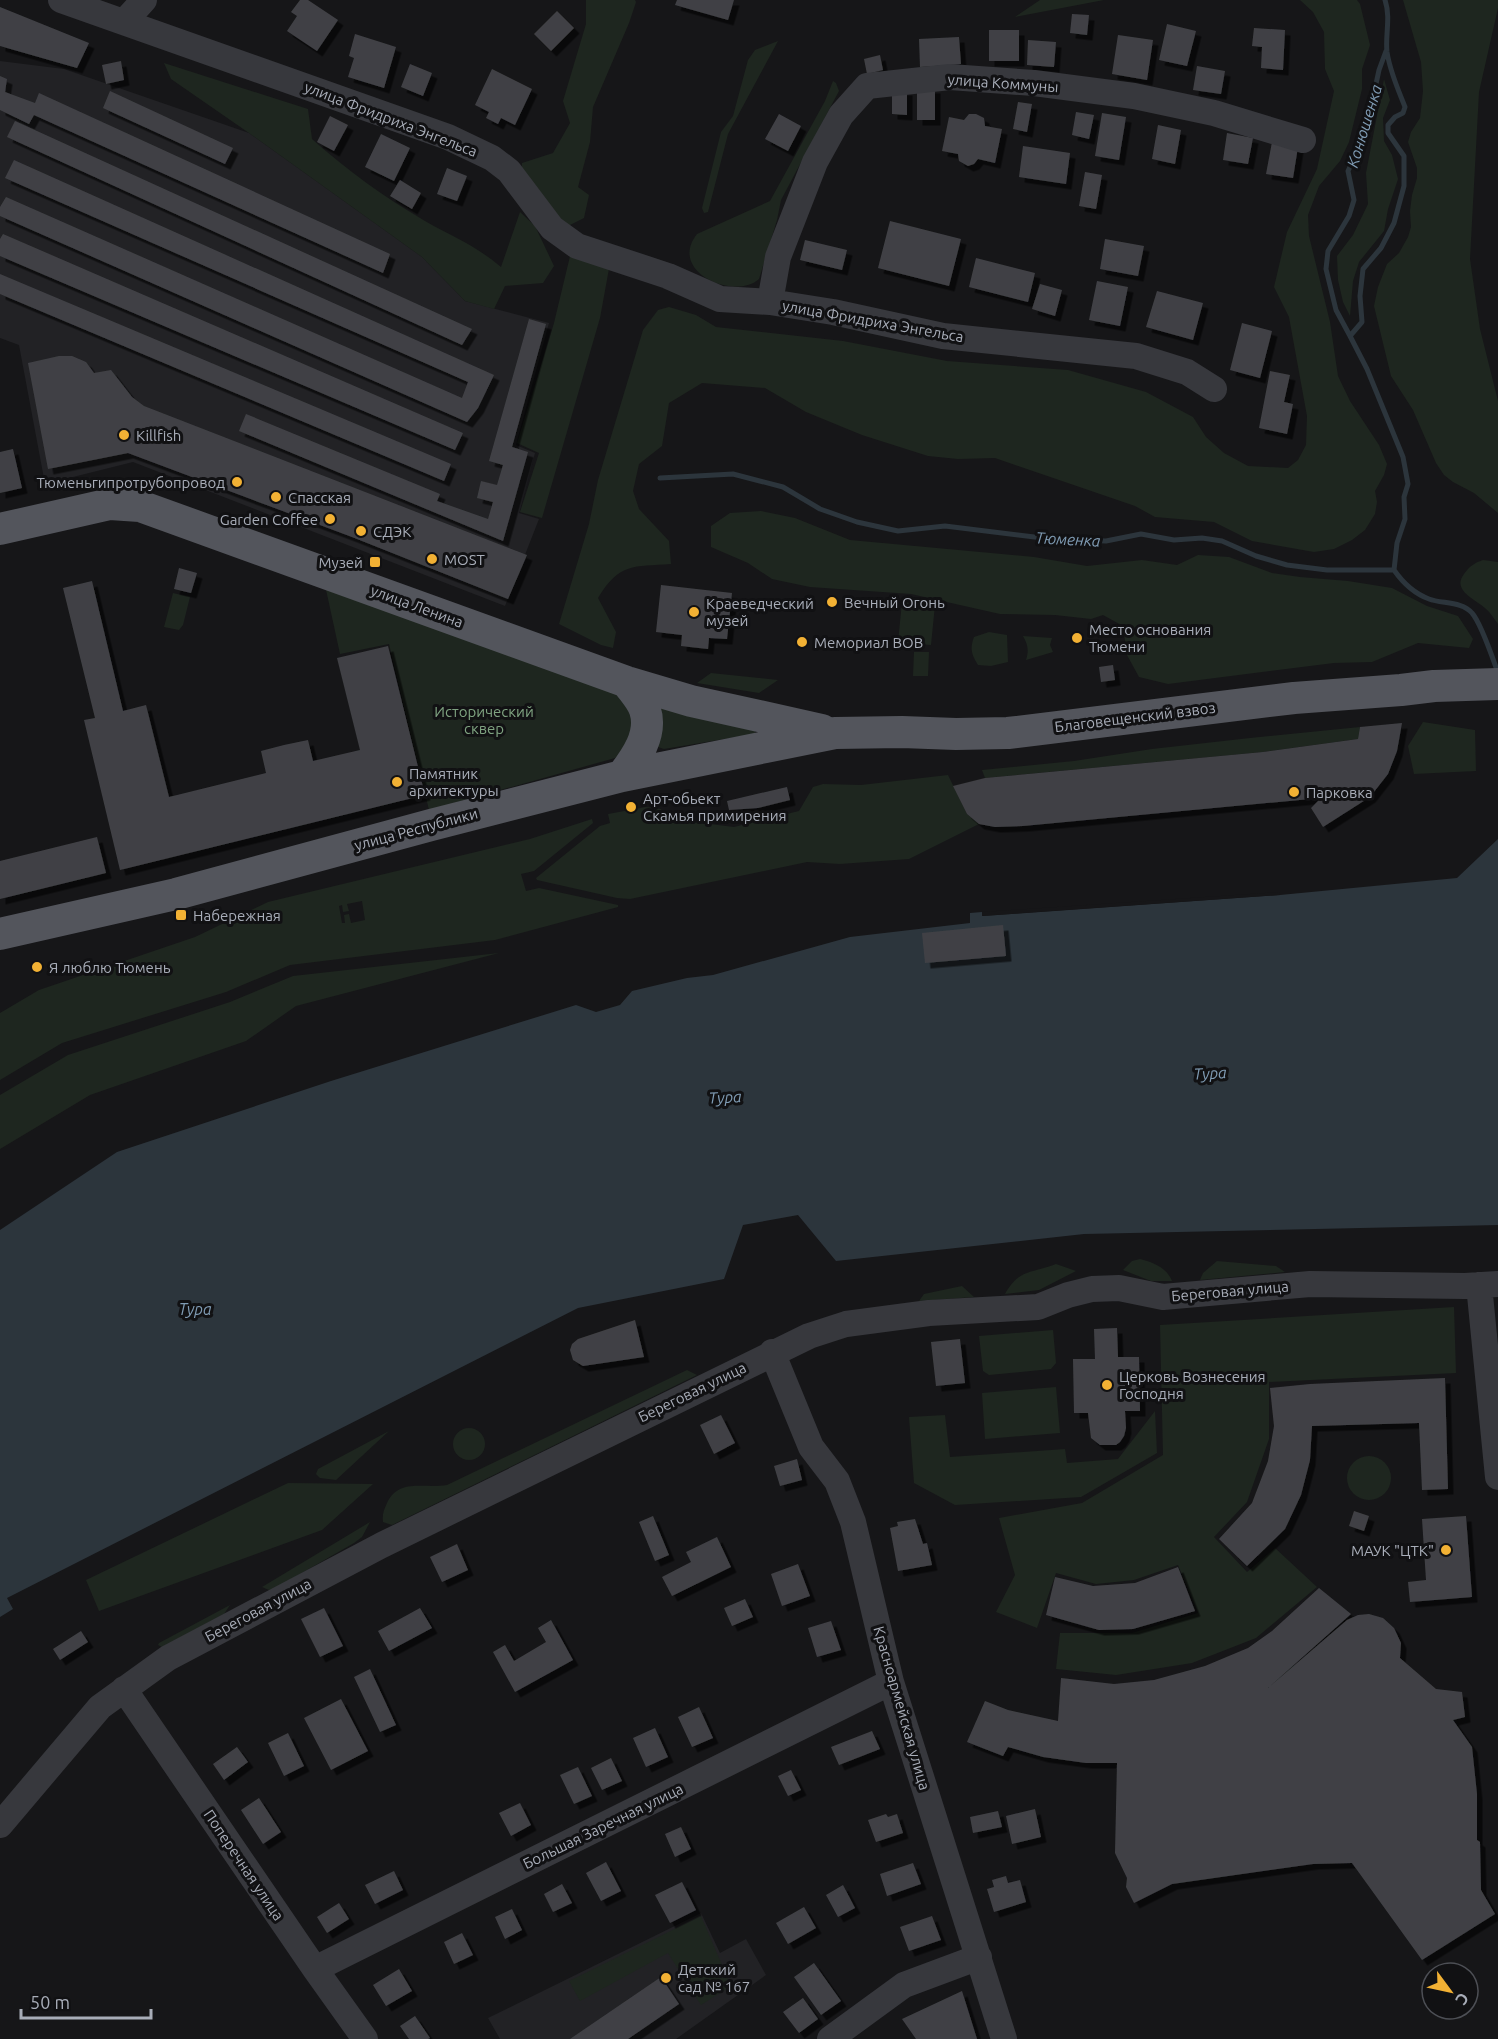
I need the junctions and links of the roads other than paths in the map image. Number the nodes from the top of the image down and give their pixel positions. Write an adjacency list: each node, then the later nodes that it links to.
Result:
1 (61, 0): 3 (street, улица Фридриха Энгельса)
2 (144, 0): 3 (street)
3 (124, 22): 5 (street, улица Фридриха Энгельса)
4 (1303, 140): 5 (street, улица Коммуны)
5 (770, 302): 6 (street, улица Фридриха Энгельса)
6 (1214, 388)
7 (0, 529): 8 (main road, улица Ленина)
8 (627, 682): 10 (main road, улица Ленина); 11 (main road)
9 (1498, 684): 10 (main road, Благовещенский взвоз)
10 (835, 732): 11 (main road, улица Республики)
11 (622, 776): 12 (main road, улица Республики)
12 (0, 934)
13 (1488, 1285): 14 (street, Береговая улица); 15 (street)
14 (772, 1352): 16 (street, Красноармейская улица); 17 (street, Береговая улица)
15 (1498, 1477)
16 (891, 1682): 19 (street, Красноармейская улица); 20 (street, Большая Заречная улица)
17 (124, 1689): 18 (street, Береговая улица); 20 (street, Поперечная улица)
18 (0, 1825)
19 (979, 1957): 22 (street); 23 (street, Красноармейская улица)
20 (315, 1969): 21 (street, Поперечная улица)
21 (365, 2039)
22 (830, 2039)
23 (1004, 2039)

